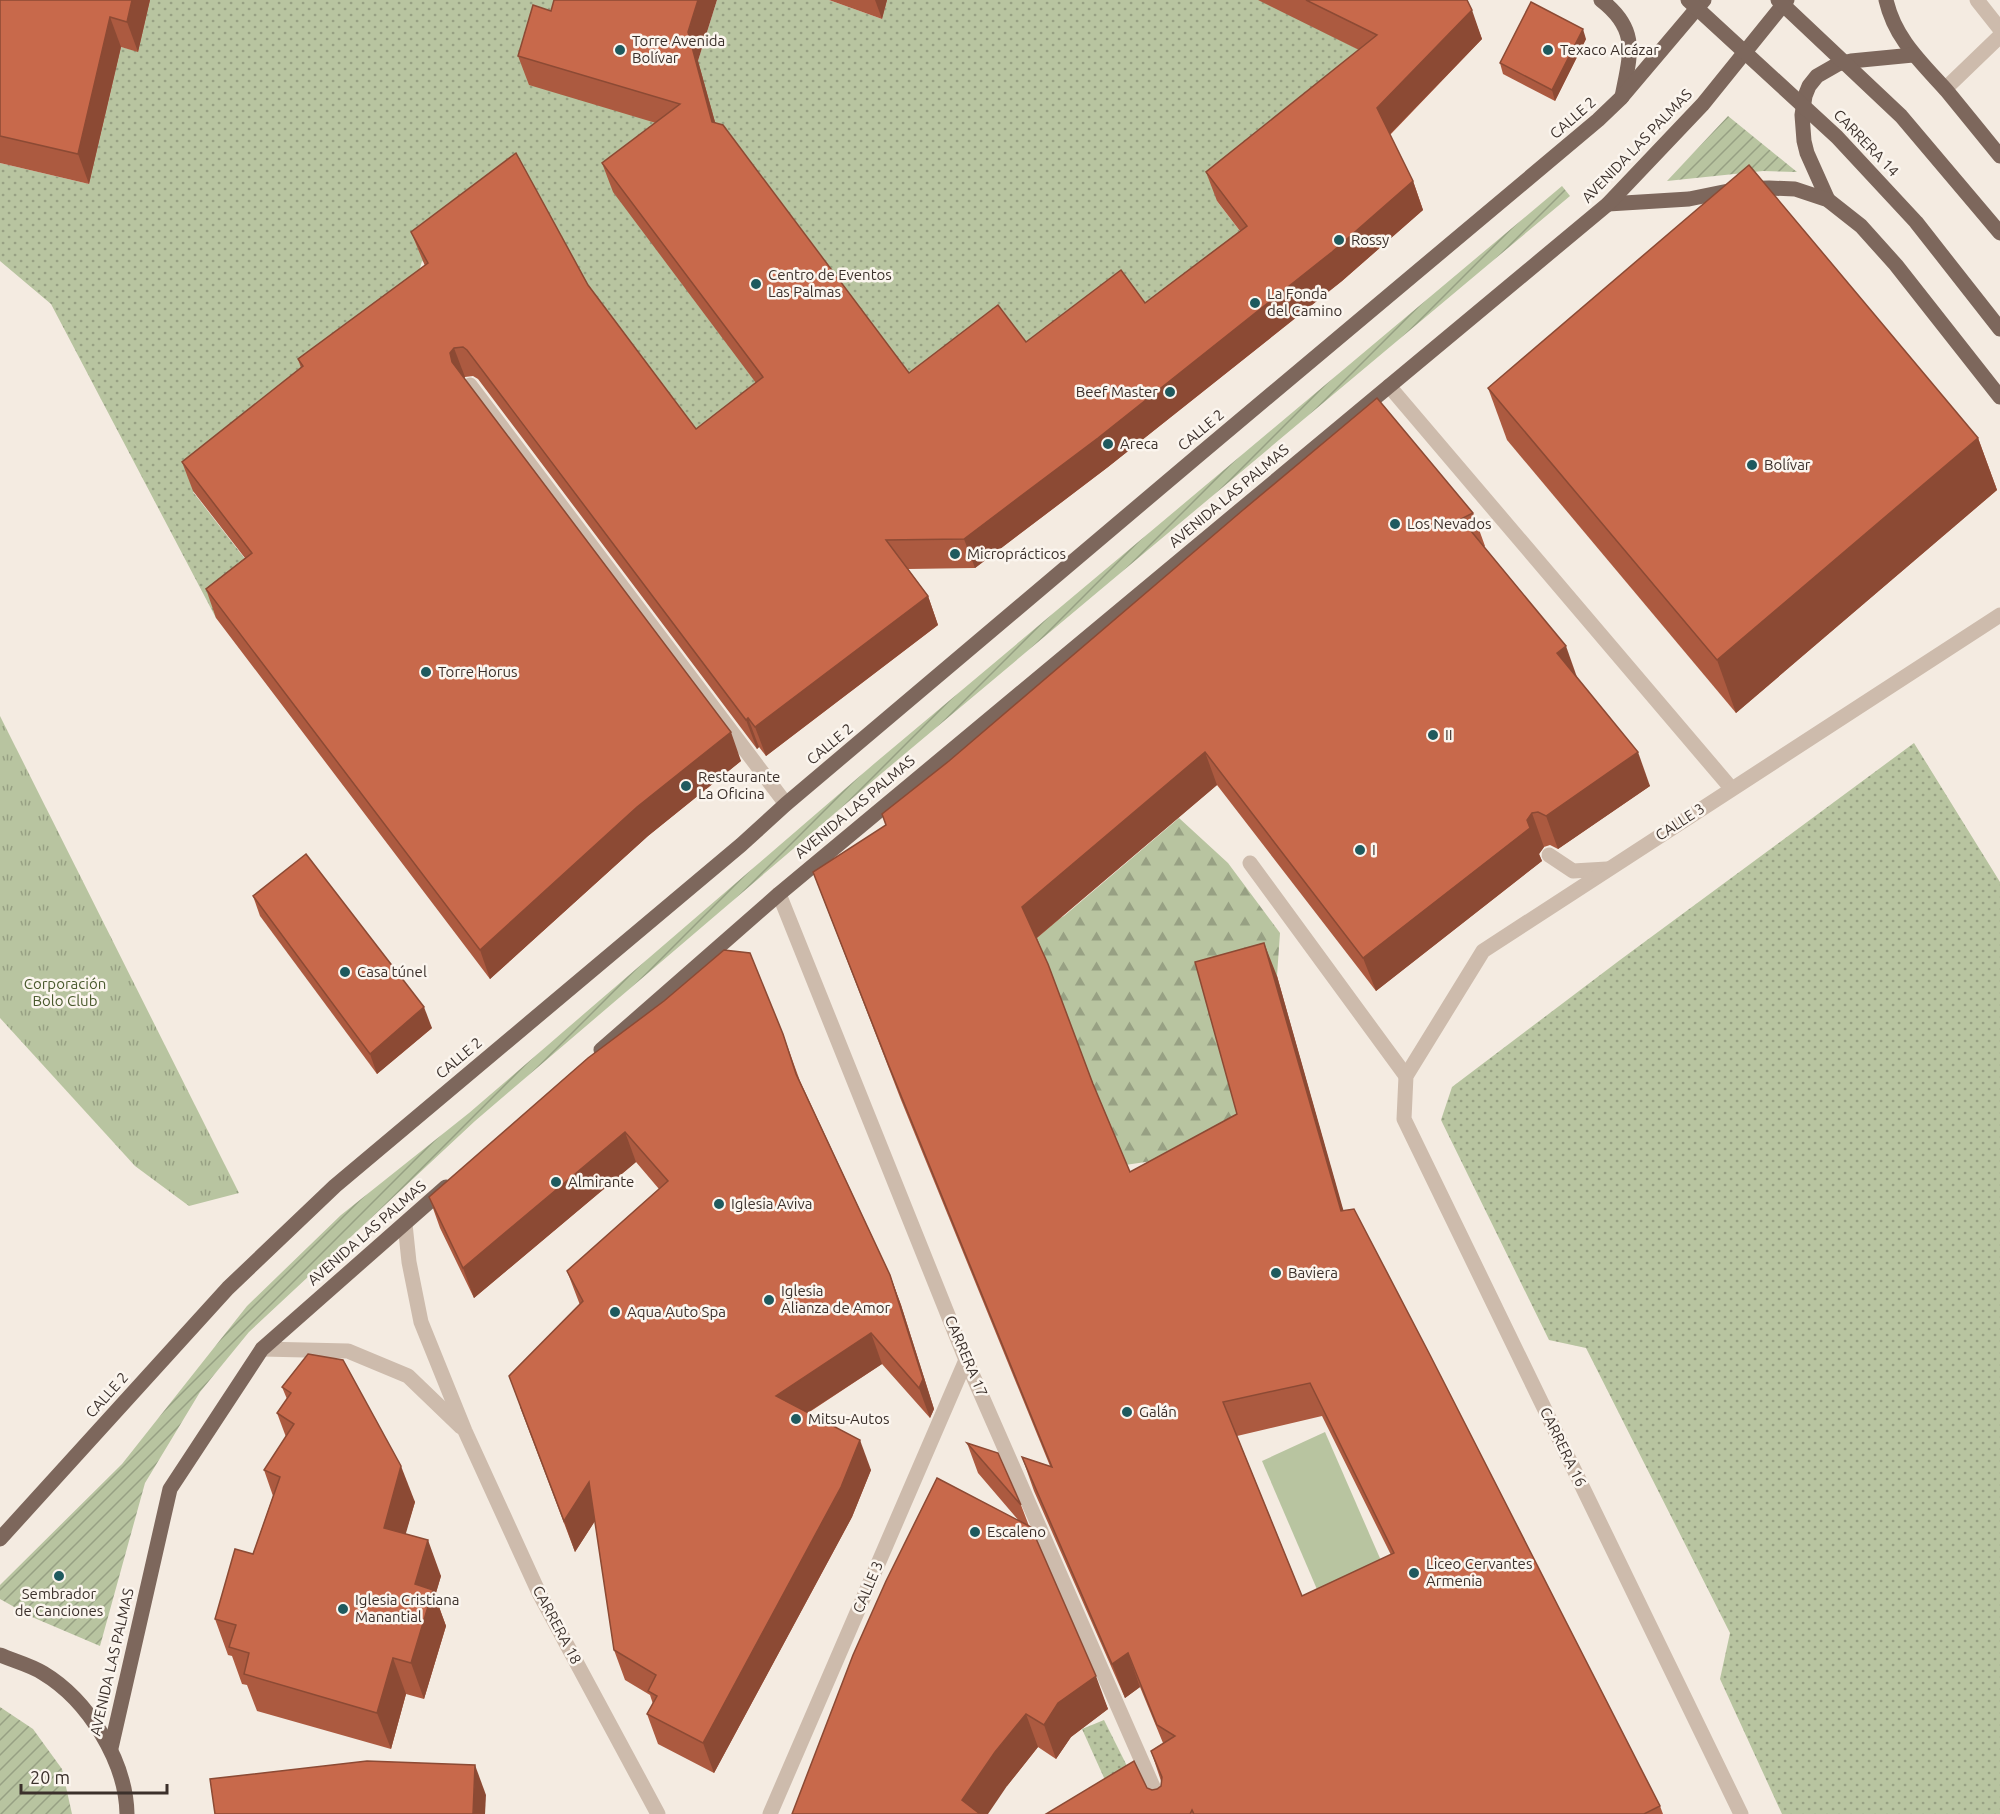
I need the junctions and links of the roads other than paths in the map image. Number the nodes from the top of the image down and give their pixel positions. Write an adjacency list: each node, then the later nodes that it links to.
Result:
1 (1601, 0): 12 (main road)
2 (1688, 0): 17 (main road, CARRERA 14, bridge)
3 (1704, 0): 12 (main road, CALLE 2)
4 (1778, 0): 16 (main road, bridge)
5 (1787, 0): 15 (main road, AVENIDA LAS PALMAS)
6 (1886, 0): 10 (main road)
7 (1977, 0): 8 (street)
8 (2000, 29)
9 (2000, 36): 11 (street)
10 (1913, 55): 11 (main road); 14 (main road)
11 (1944, 89): 13 (main road)
12 (1621, 98): 23 (main road, CALLE 2)
13 (2000, 156)
14 (1828, 200): 15 (main road); 20 (main road)
15 (1608, 204): 19 (main road, AVENIDA LAS PALMAS)
16 (2000, 233)
17 (2000, 329)
18 (470, 385): 23 (street)
19 (1389, 386): 22 (street); 27 (main road, AVENIDA LAS PALMAS)
20 (2000, 397)
21 (2000, 615): 22 (street, CALLE 3)
22 (1731, 788): 26 (street, CALLE 3)
23 (786, 804): 35 (main road, CALLE 2)
24 (1549, 855): 26 (street)
25 (1250, 863): 29 (street)
26 (1610, 868): 29 (street, CALLE 3)
27 (779, 894): 28 (main road, AVENIDA LAS PALMAS); 33 (street, CARRERA 17)
28 (592, 1059)
29 (1406, 1076): 42 (street, CARRERA 16)
30 (458, 1177): 31 (main road, AVENIDA LAS PALMAS)
31 (405, 1224): 32 (main road, AVENIDA LAS PALMAS); 34 (street, CARRERA 18)
32 (262, 1349): 34 (street, CARRERA 18); 37 (main road, AVENIDA LAS PALMAS)
33 (966, 1360): 40 (street, CALLE 3); 41 (street, CARRERA 17)
34 (465, 1431): 39 (street, CARRERA 18)
35 (0, 1539)
36 (0, 1655): 37 (main road)
37 (111, 1748): 38 (main road)
38 (127, 1814)
39 (658, 1814)
40 (770, 1814)
41 (1165, 1814)
42 (1741, 1814)

